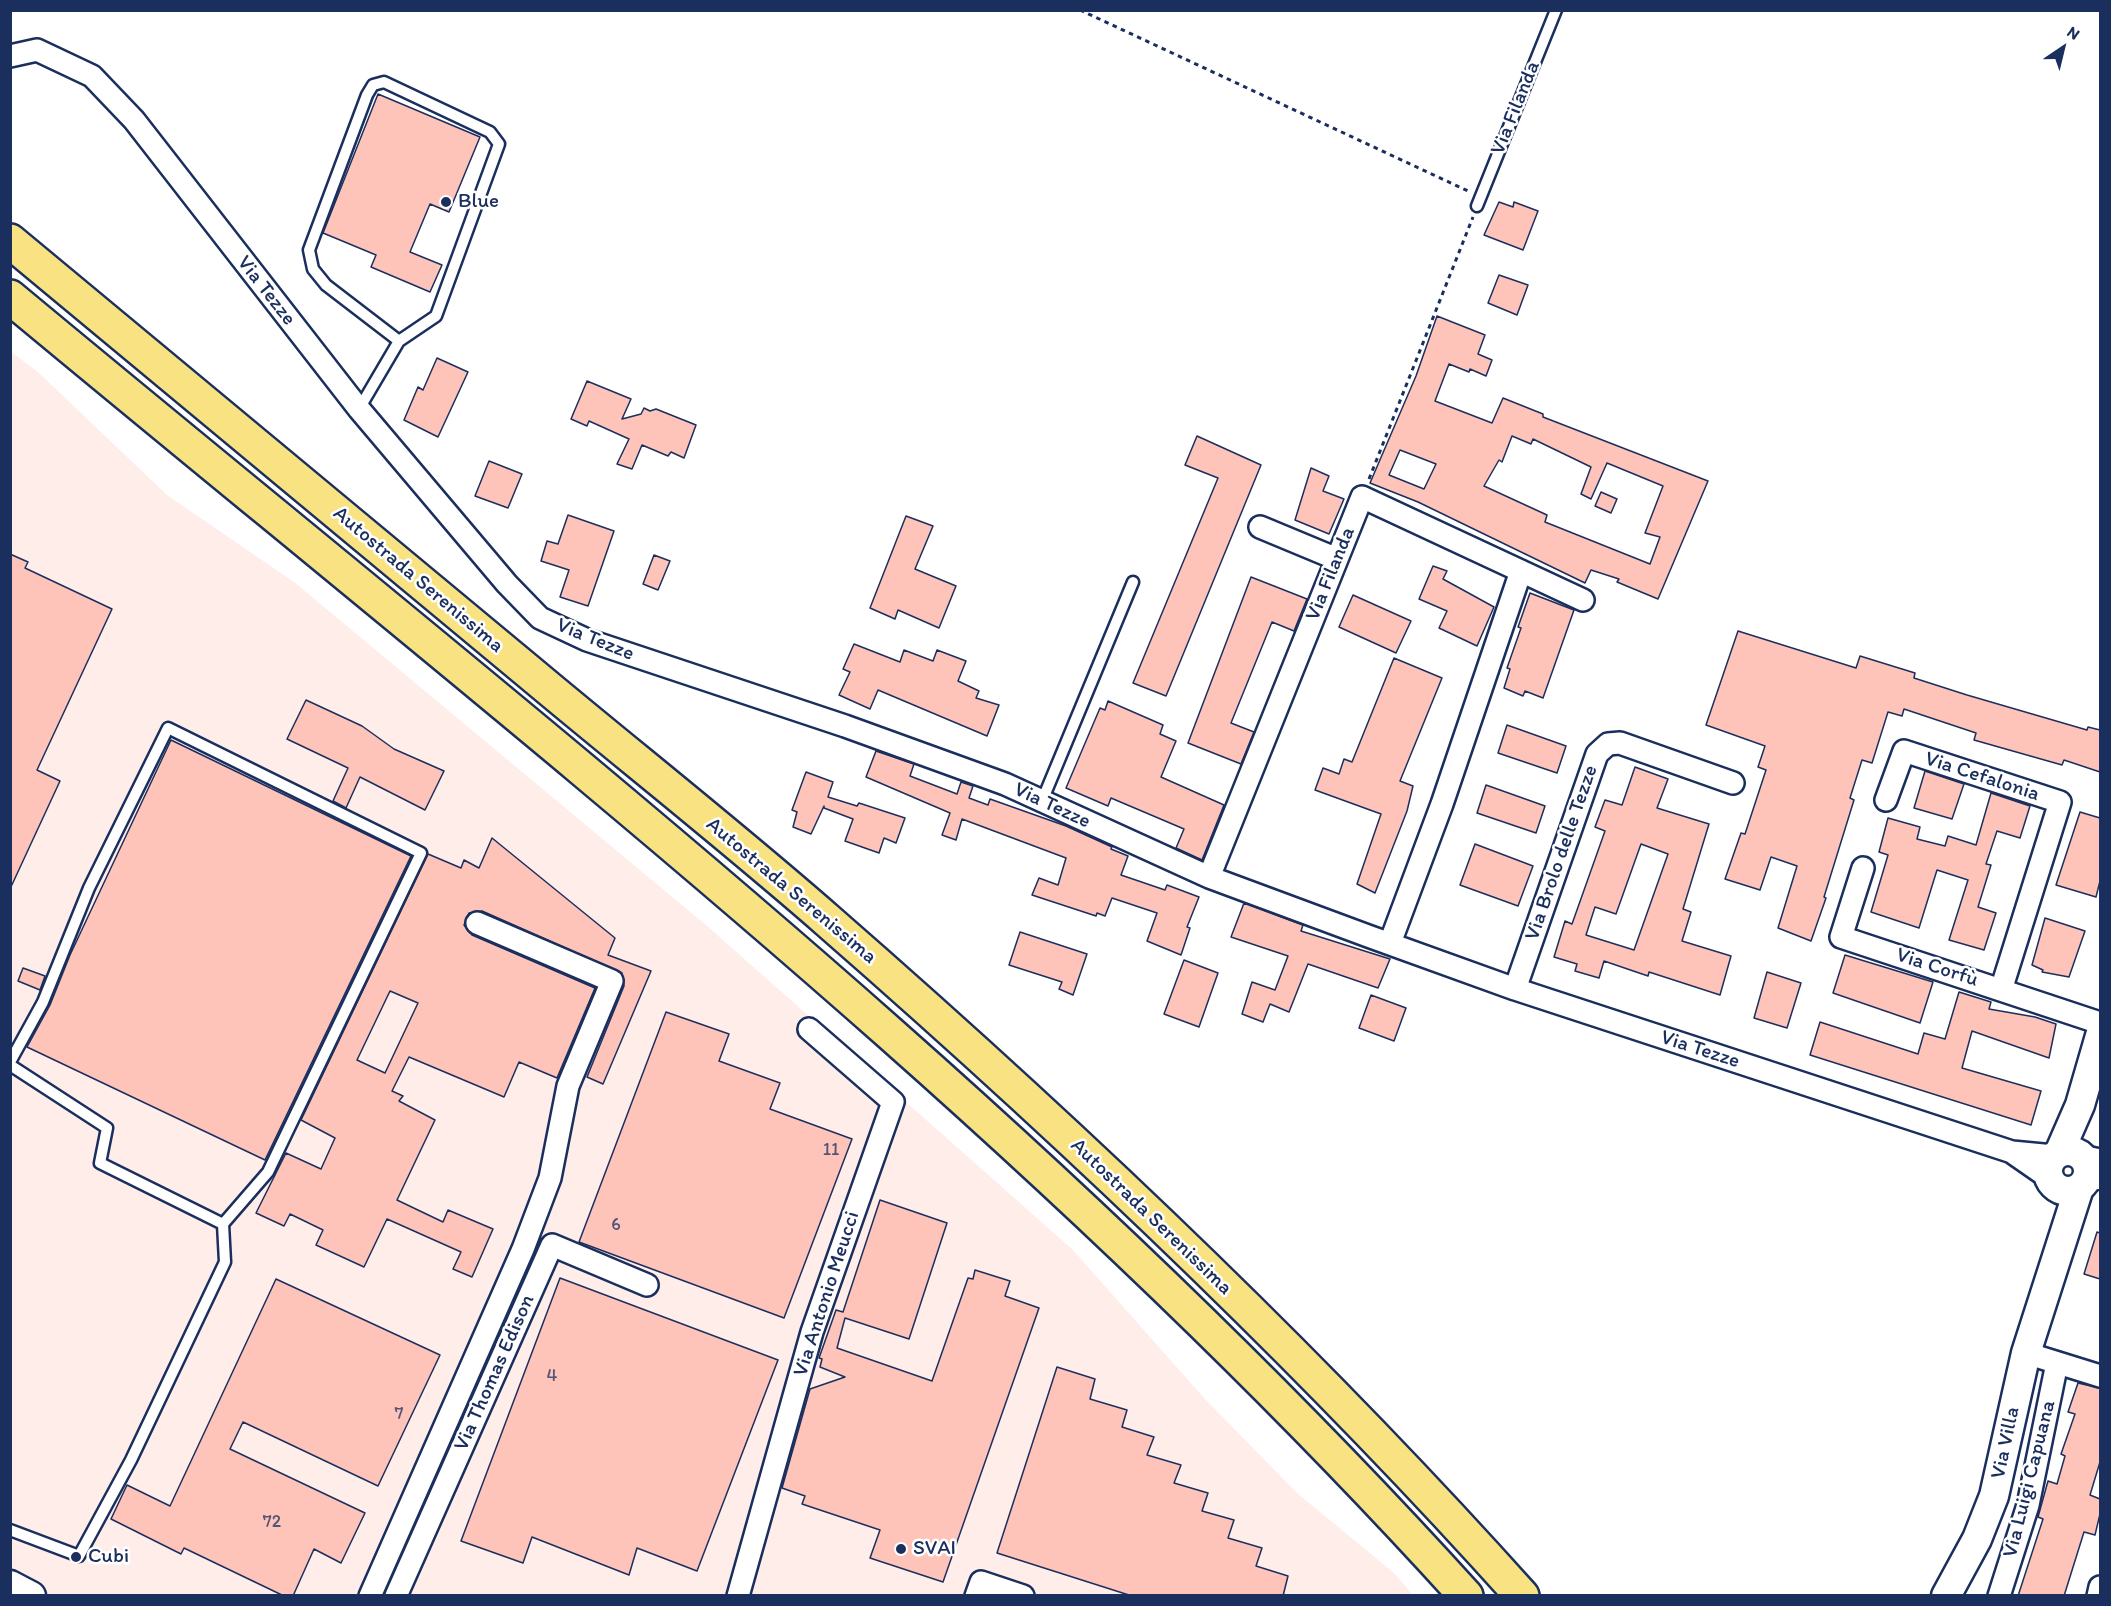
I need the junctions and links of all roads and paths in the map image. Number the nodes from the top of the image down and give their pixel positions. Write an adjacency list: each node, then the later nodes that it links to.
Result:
1 (1080, 10): 4 (path)
2 (1556, 10): 4 (lane, Via Filanda)
3 (10, 56): 8 (street, Via Tezze)
4 (1477, 206): 9 (path)
5 (10, 241): 44 (highway, Autostrada Serenissima)
6 (10, 297): 43 (highway, Autostrada Serenissima)
7 (399, 341): 7 (lane); 8 (lane)
8 (358, 409): 17 (street, Via Tezze)
9 (1362, 497): 11 (street, Via Filanda); 12 (street)
10 (1260, 527): 11 (street)
11 (1337, 559): 19 (street, Via Filanda)
12 (1521, 571): 14 (street); 21 (street)
13 (1133, 582): 17 (lane)
14 (1583, 600)
15 (1733, 783): 22 (street, Via Brolo delle Tezze)
16 (1886, 800): 23 (street, Via Cefalonia)
17 (1042, 801): 19 (street, Via Tezze)
18 (1863, 868): 23 (street, Via Corfù)
19 (1209, 877): 21 (street, Via Tezze)
20 (477, 923): 38 (street)
21 (1390, 943): 22 (street, Via Tezze)
22 (1515, 989): 28 (street, Via Tezze)
23 (2001, 990): 24 (street, Via Corfù)
24 (2100, 1023)
25 (809, 1029): 40 (street, Via Antonio Meucci)
26 (2100, 1036): 28 (street)
27 (10, 1063): 29 (lane); 29 (lane)
28 (2074, 1169): 31 (street, Via Villa)
29 (223, 1224): 34 (lane)
30 (647, 1285): 39 (street, Via Thomas Edison)
31 (2026, 1353): 32 (street); 45 (street, Via Villa)
32 (2057, 1362): 33 (street); 46 (street, Via Luigi Capuana)
33 (2100, 1376)
34 (10, 1530)
35 (10, 1585): 37 (street)
36 (2100, 1587): 47 (street)
37 (31, 1596)
38 (370, 1596)
39 (396, 1596)
40 (738, 1596)
41 (976, 1596): 42 (street)
42 (1023, 1596)
43 (1466, 1596)
44 (1522, 1596)
45 (1946, 1596)
46 (2000, 1596)
47 (2098, 1596)

